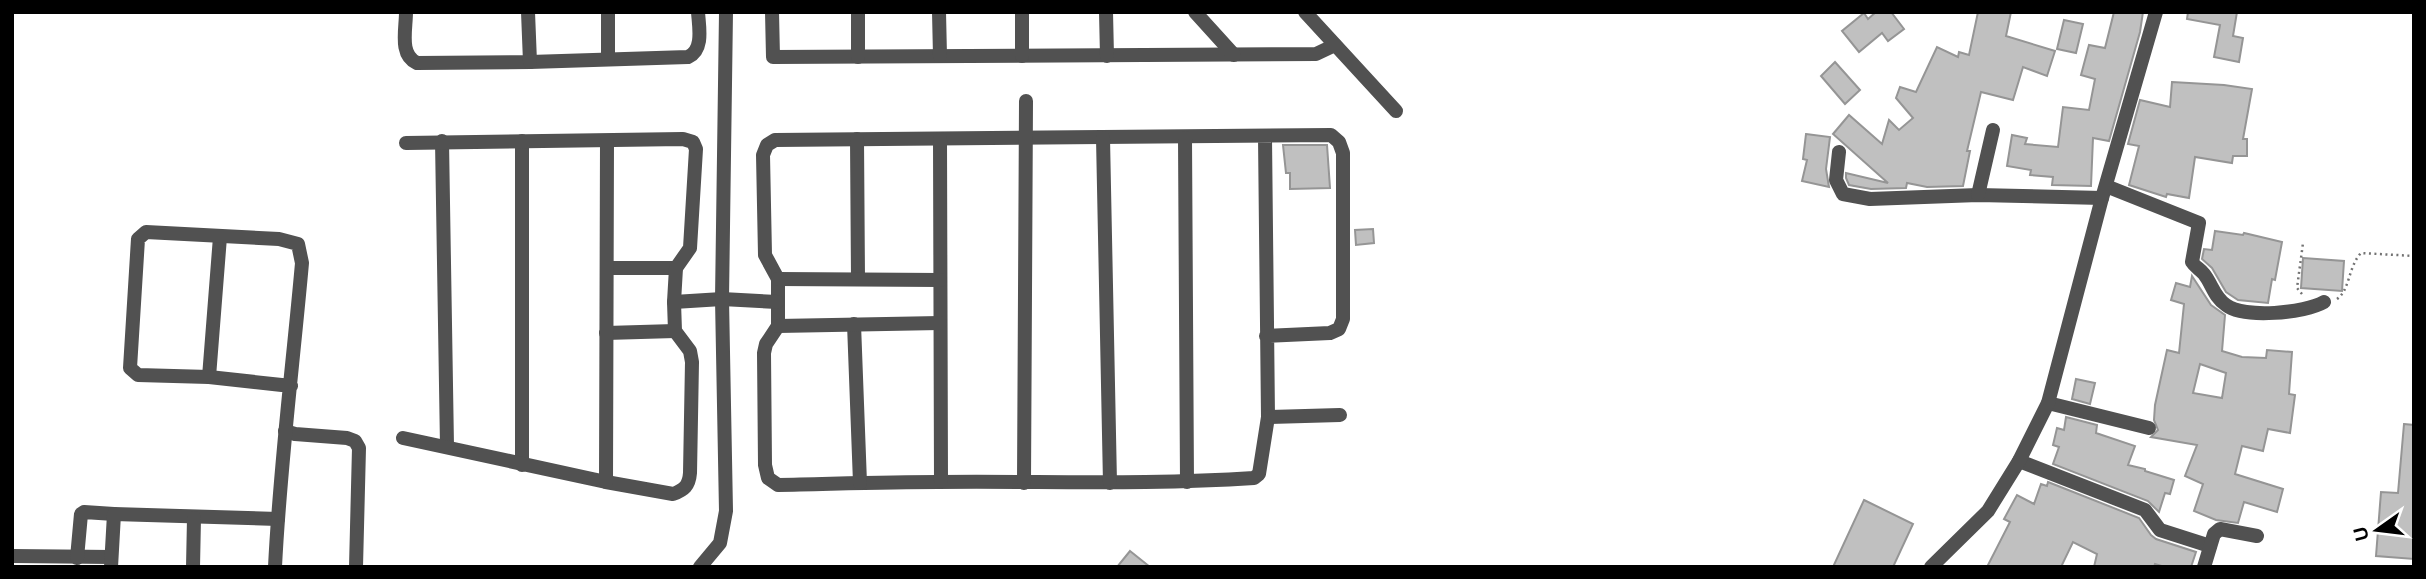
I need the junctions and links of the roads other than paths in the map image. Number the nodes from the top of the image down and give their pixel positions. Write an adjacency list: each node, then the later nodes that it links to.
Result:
1 (406, 12): 21 (street)
2 (528, 12): 21 (street)
3 (608, 12): 20 (street)
4 (698, 12): 20 (street)
5 (726, 12): 44 (street)
6 (772, 12): 18 (street)
7 (858, 12): 18 (street)
8 (939, 12): 19 (street)
9 (1022, 12): 17 (street)
10 (1106, 12): 15 (street)
11 (1195, 12): 16 (street)
12 (1305, 12): 14 (street)
13 (2156, 12): 36 (street)
14 (1335, 45): 16 (street); 23 (street)
15 (1107, 55): 16 (street); 17 (street)
16 (1234, 55)
17 (1022, 56): 19 (street)
18 (858, 57): 19 (street)
19 (940, 57)
20 (608, 59): 21 (street)
21 (530, 62)
22 (1026, 101): 30 (street)
23 (1396, 111)
24 (1993, 130): 37 (street)
25 (1265, 137): 27 (street); 53 (street); 53 (street)
26 (1103, 138): 27 (street); 30 (street); 70 (street)
27 (1185, 138): 67 (street)
28 (857, 139): 29 (street); 41 (street); 42 (street)
29 (940, 139): 30 (street); 43 (street)
30 (1025, 139): 69 (street)
31 (442, 141): 32 (street); 34 (street); 62 (street)
32 (522, 141): 33 (street); 64 (street)
33 (607, 141): 39 (street); 40 (street)
34 (406, 143)
35 (1839, 152): 37 (street)
36 (2104, 192): 37 (street); 47 (street); 56 (street)
37 (1978, 195)
38 (220, 237): 54 (street); 54 (street); 55 (street)
39 (607, 268): 40 (street); 52 (street)
40 (676, 268): 45 (street)
41 (778, 279): 42 (street); 46 (street)
42 (858, 279): 43 (street)
43 (940, 280): 48 (street)
44 (722, 299): 45 (street); 46 (street); 83 (street)
45 (674, 302): 51 (street)
46 (777, 302): 50 (street)
47 (2324, 302)
48 (940, 323): 49 (street); 65 (street)
49 (854, 324): 50 (street); 68 (street)
50 (778, 326): 68 (street)
51 (676, 331): 52 (street); 66 (street)
52 (606, 333): 66 (street)
53 (1266, 336): 58 (street)
54 (209, 377): 55 (street)
55 (291, 386): 60 (street)
56 (2048, 403): 59 (street); 63 (street)
57 (1340, 415): 58 (street)
58 (1268, 417): 67 (street)
59 (2149, 428)
60 (285, 430): 73 (street); 82 (street)
61 (404, 438): 62 (street)
62 (447, 446): 64 (street)
63 (2019, 461): 75 (street); 84 (street)
64 (522, 465): 66 (street)
65 (941, 481): 68 (street); 69 (street)
66 (606, 482)
67 (1187, 482): 70 (street)
68 (860, 483)
69 (1024, 483): 70 (street)
70 (1110, 483)
71 (114, 514): 72 (street); 77 (street); 79 (street)
72 (194, 517): 73 (street); 80 (street)
73 (278, 519): 81 (street)
74 (2257, 537): 75 (street)
75 (2210, 546): 85 (street)
76 (12, 556): 78 (street)
77 (77, 558): 78 (street); 79 (street)
78 (31, 562)
79 (111, 562)
80 (193, 567)
81 (275, 567)
82 (356, 567)
83 (700, 567)
84 (1931, 567)
85 (2204, 567)

